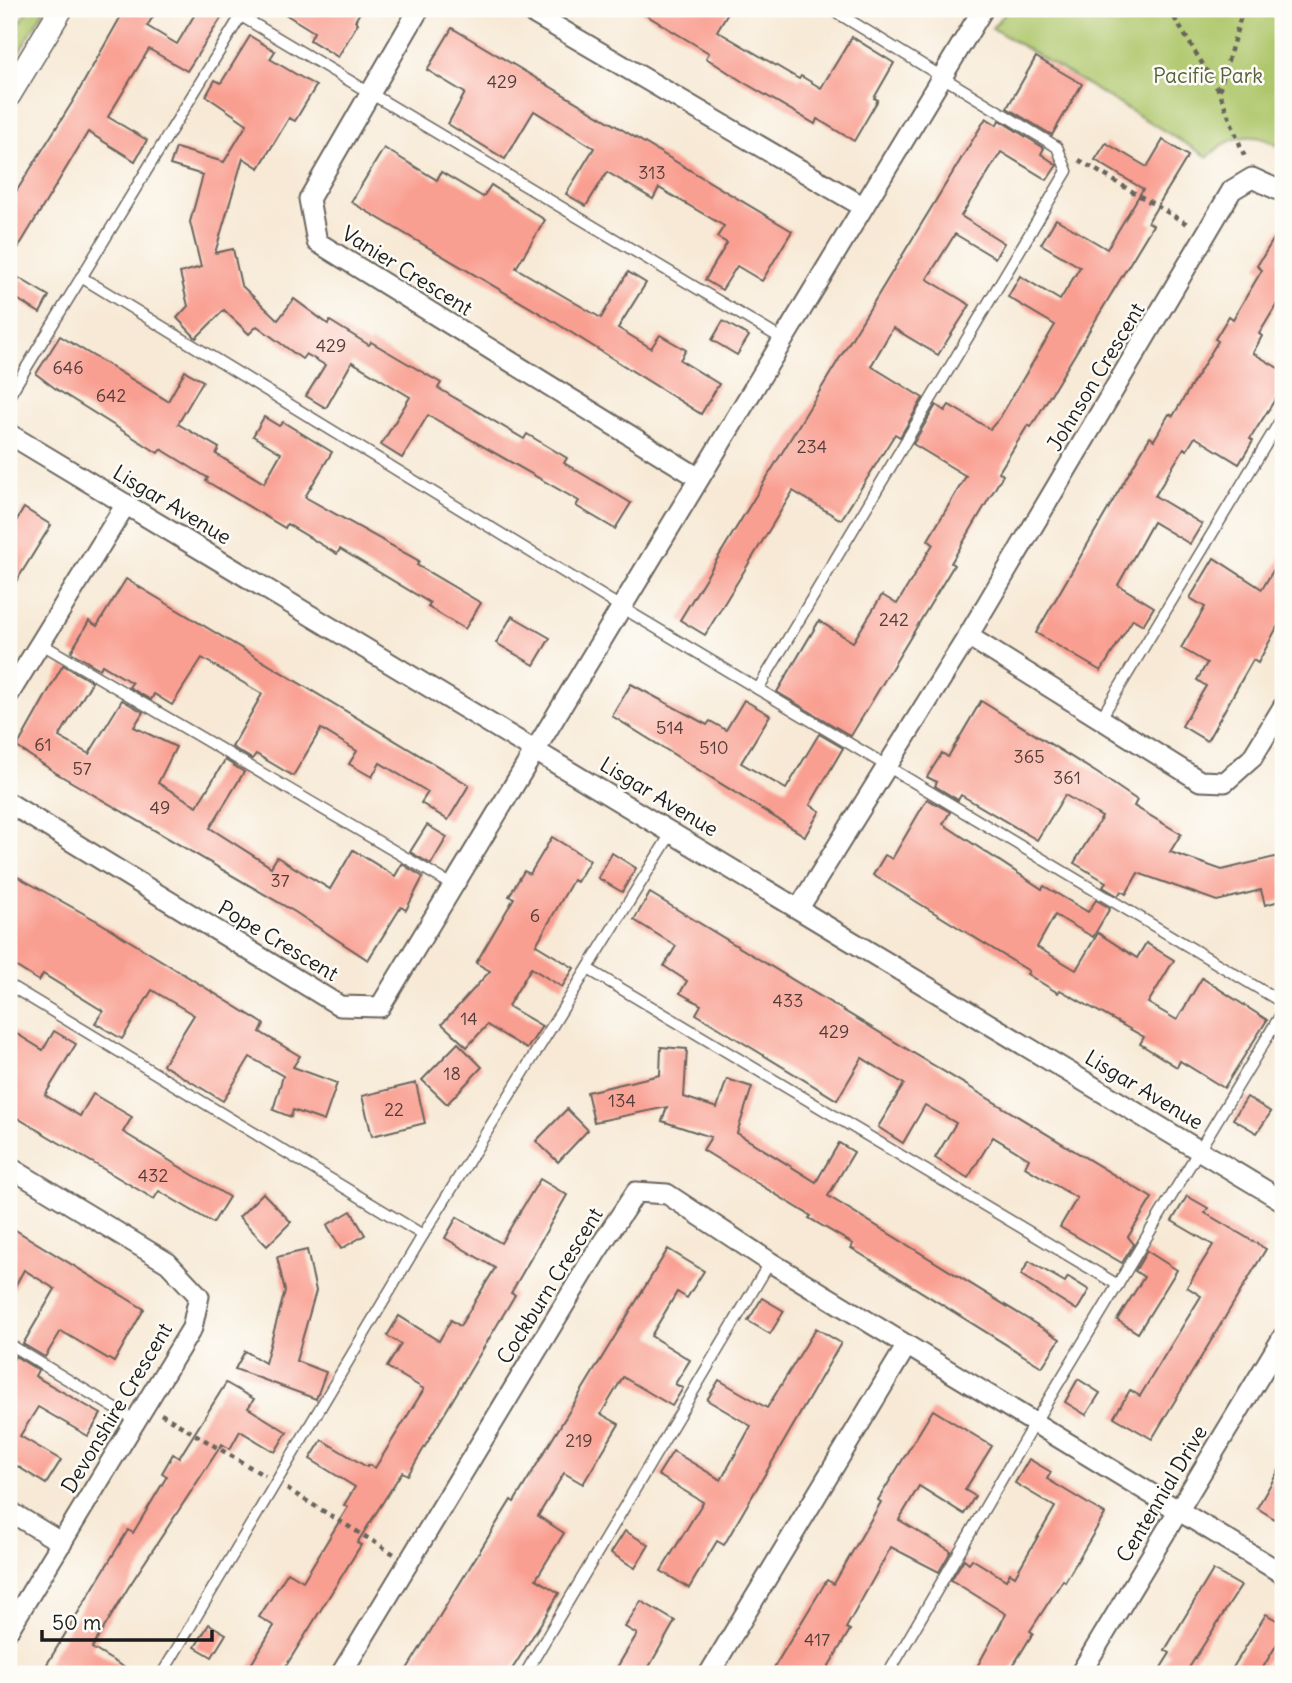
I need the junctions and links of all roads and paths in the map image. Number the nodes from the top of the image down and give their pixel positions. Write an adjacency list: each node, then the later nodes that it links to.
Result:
1 (61, 9): 12 (street)
2 (419, 9): 11 (street, Vanier Crescent)
3 (526, 9): 16 (street)
4 (831, 9): 9 (lane)
5 (983, 9): 9 (street)
6 (1169, 9): 10 (path)
7 (1243, 9): 10 (path)
8 (243, 12): 11 (lane); 18 (lane)
9 (944, 76): 14 (lane); 16 (street)
10 (1219, 91): 13 (path)
11 (369, 94): 19 (lane); 23 (street, Vanier Crescent)
12 (9, 95)
13 (1240, 140)
14 (1057, 147): 17 (path); 28 (lane)
15 (1283, 192): 26 (street, Johnson Crescent)
16 (862, 206): 19 (street)
17 (1187, 223)
18 (81, 276): 20 (lane); 25 (lane)
19 (782, 339): 23 (street)
20 (9, 396)
21 (1283, 416): 31 (lane)
22 (9, 434): 24 (street, Lisgar Avenue)
23 (699, 478): 25 (street)
24 (126, 504): 27 (street); 32 (street, Lisgar Avenue)
25 (620, 606): 28 (lane); 32 (street)
26 (968, 636): 31 (street); 33 (street, Johnson Crescent)
27 (40, 643): 29 (street); 36 (lane)
28 (758, 689): 33 (lane)
29 (9, 694)
30 (1283, 707): 31 (street)
31 (1101, 718)
32 (534, 749): 35 (street, Lisgar Avenue); 36 (street, Pope Crescent)
33 (886, 767): 37 (street, Johnson Crescent); 40 (lane)
34 (9, 803): 36 (street, Pope Crescent)
35 (672, 831): 37 (street, Lisgar Avenue); 38 (lane)
36 (454, 886)
37 (799, 908): 42 (street, Lisgar Avenue)
38 (588, 969): 45 (lane); 47 (lane)
39 (9, 985): 45 (lane)
40 (1283, 1003)
41 (1283, 1011): 42 (lane)
42 (1198, 1150): 44 (street, Lisgar Avenue); 47 (lane)
43 (9, 1167): 51 (street, Devonshire Crescent)
44 (1283, 1201)
45 (423, 1236): 59 (lane)
46 (770, 1262): 50 (street, Cockburn Crescent); 60 (street, Cockburn Crescent); 61 (lane)
47 (1118, 1285): 52 (lane)
48 (1283, 1337): 53 (street, Centennial Drive)
49 (9, 1343): 51 (lane)
50 (906, 1345): 52 (street, Cockburn Crescent); 62 (street)
51 (136, 1420): 55 (street, Devonshire Crescent)
52 (1035, 1422): 53 (street, Cockburn Crescent); 63 (lane)
53 (1178, 1510): 56 (street, Cockburn Crescent); 64 (street, Centennial Drive)
54 (9, 1511): 55 (street)
55 (62, 1543): 57 (street, Devonshire Crescent)
56 (1283, 1574)
57 (9, 1629)
58 (1283, 1664): 65 (lane)
59 (162, 1674)
60 (341, 1674)
61 (525, 1674)
62 (709, 1674)
63 (888, 1674)
64 (1080, 1674)
65 (1277, 1674)

